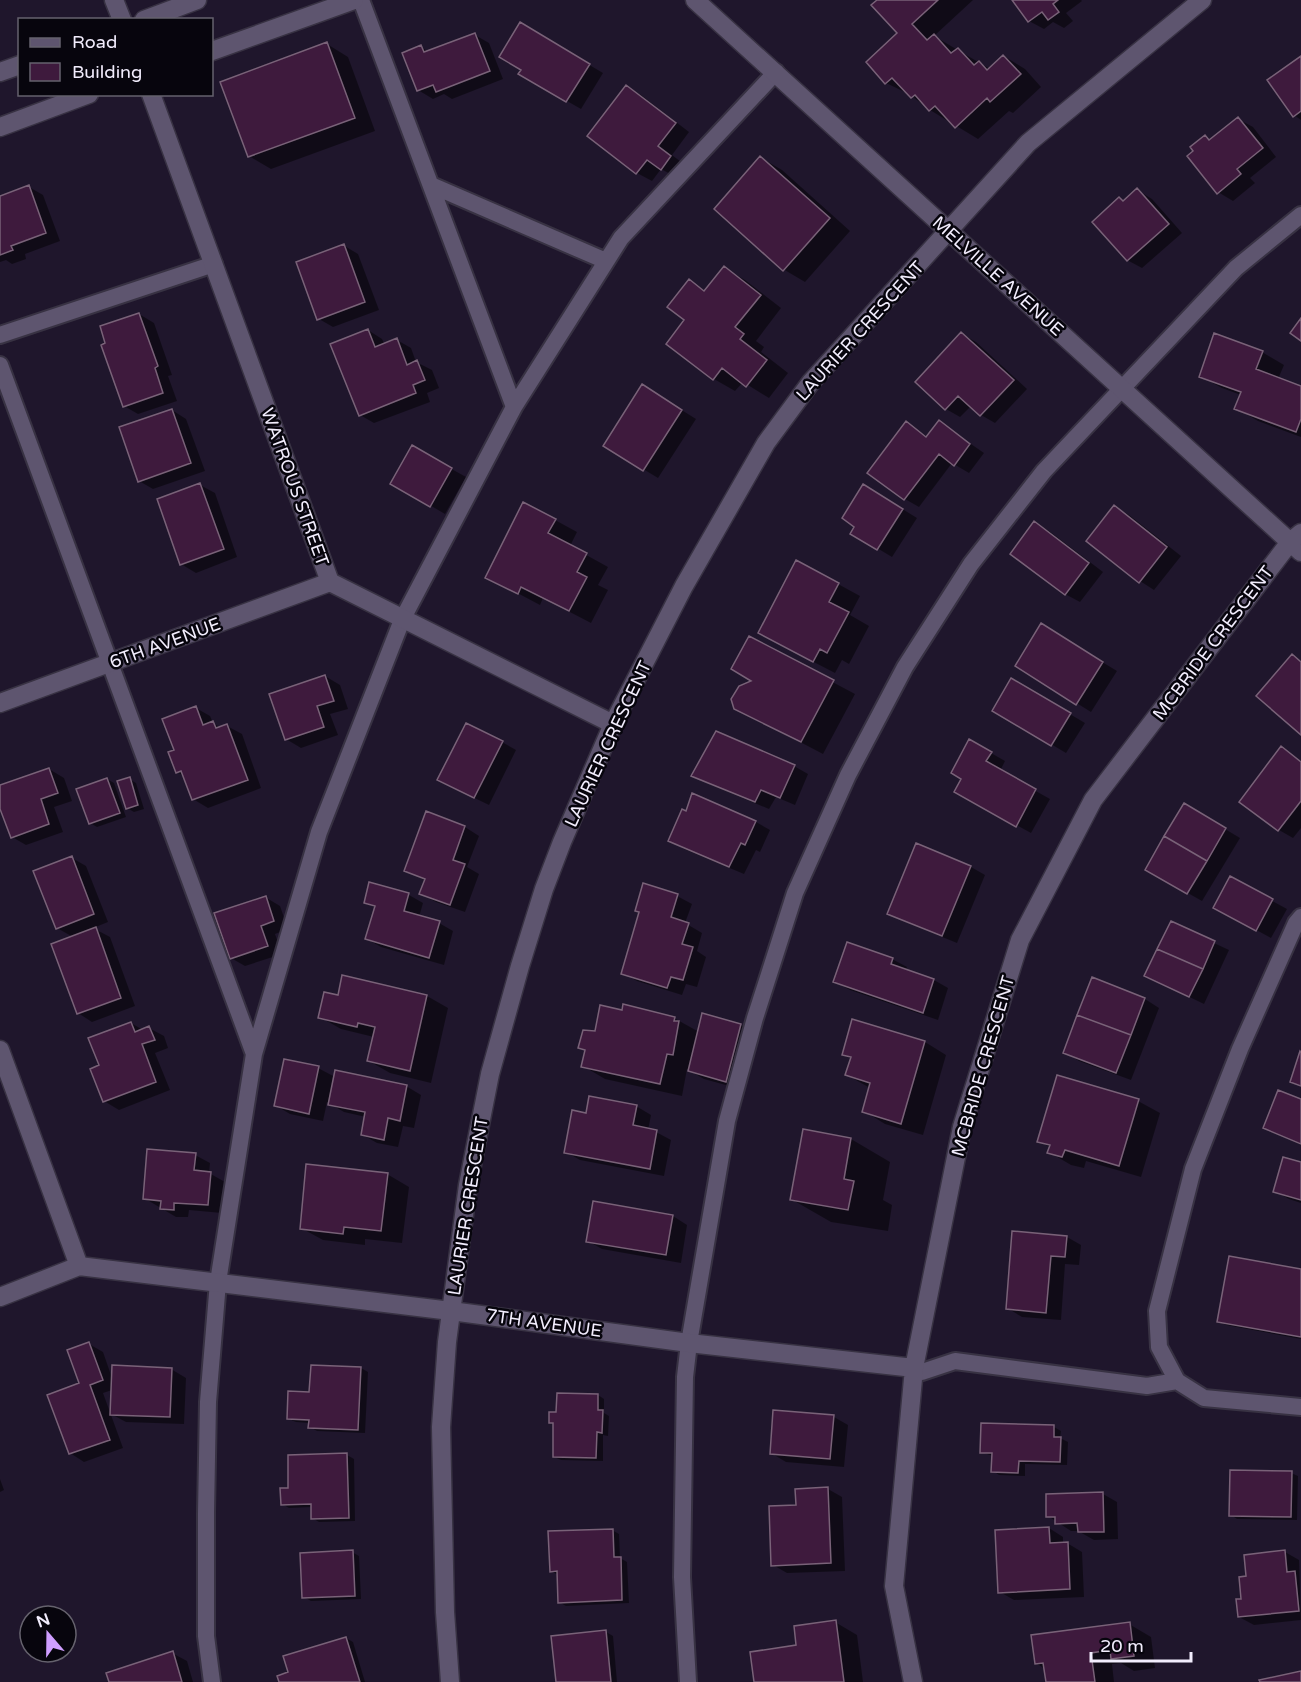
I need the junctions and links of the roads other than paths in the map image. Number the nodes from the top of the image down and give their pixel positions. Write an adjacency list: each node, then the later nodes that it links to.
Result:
1 (114, 0): 7 (street)
2 (197, 0): 8 (street)
3 (354, 0): 9 (street)
4 (361, 0): 16 (lane)
5 (695, 0): 12 (street, MELVILLE AVENUE)
6 (1202, 0): 18 (street, LAURIER CRESCENT)
7 (121, 18)
8 (149, 18)
9 (213, 51)
10 (18, 66): 11 (street)
11 (0, 72)
12 (776, 72): 18 (street, MELVILLE AVENUE); 19 (lane)
13 (84, 96): 15 (street)
14 (152, 96): 20 (street, WATROUS STREET)
15 (0, 127)
16 (430, 185): 19 (lane); 24 (lane)
17 (1301, 214): 23 (lane)
18 (950, 232): 23 (street, MELVILLE AVENUE); 30 (street, LAURIER CRESCENT)
19 (606, 261): 24 (lane)
20 (214, 264): 21 (lane); 26 (street, WATROUS STREET)
21 (0, 335)
22 (0, 365): 28 (lane)
23 (1121, 388): 25 (street, MELVILLE AVENUE); 38 (lane)
24 (514, 407): 27 (lane)
25 (1297, 543): 39 (street, MCBRIDE CRESCENT)
26 (330, 582): 27 (street, WATROUS STREET); 28 (street, 6TH AVENUE)
27 (402, 620): 30 (street, WATROUS STREET); 33 (lane)
28 (109, 664): 29 (street, 6TH AVENUE); 33 (lane)
29 (0, 703)
30 (613, 724): 37 (street, LAURIER CRESCENT)
31 (1301, 917): 40 (lane)
32 (0, 1050): 34 (street)
33 (254, 1054): 35 (lane)
34 (79, 1266): 35 (street, 7TH AVENUE); 36 (street, 7TH AVENUE)
35 (218, 1282): 37 (street, 7TH AVENUE); 42 (lane)
36 (0, 1297)
37 (451, 1311): 38 (street, 7TH AVENUE); 43 (street, LAURIER CRESCENT)
38 (689, 1343): 39 (street, 7TH AVENUE); 44 (lane)
39 (914, 1368): 40 (lane); 45 (street, MCBRIDE CRESCENT)
40 (1176, 1381): 41 (lane)
41 (1301, 1407)
42 (212, 1682)
43 (450, 1682)
44 (688, 1682)
45 (913, 1682)

